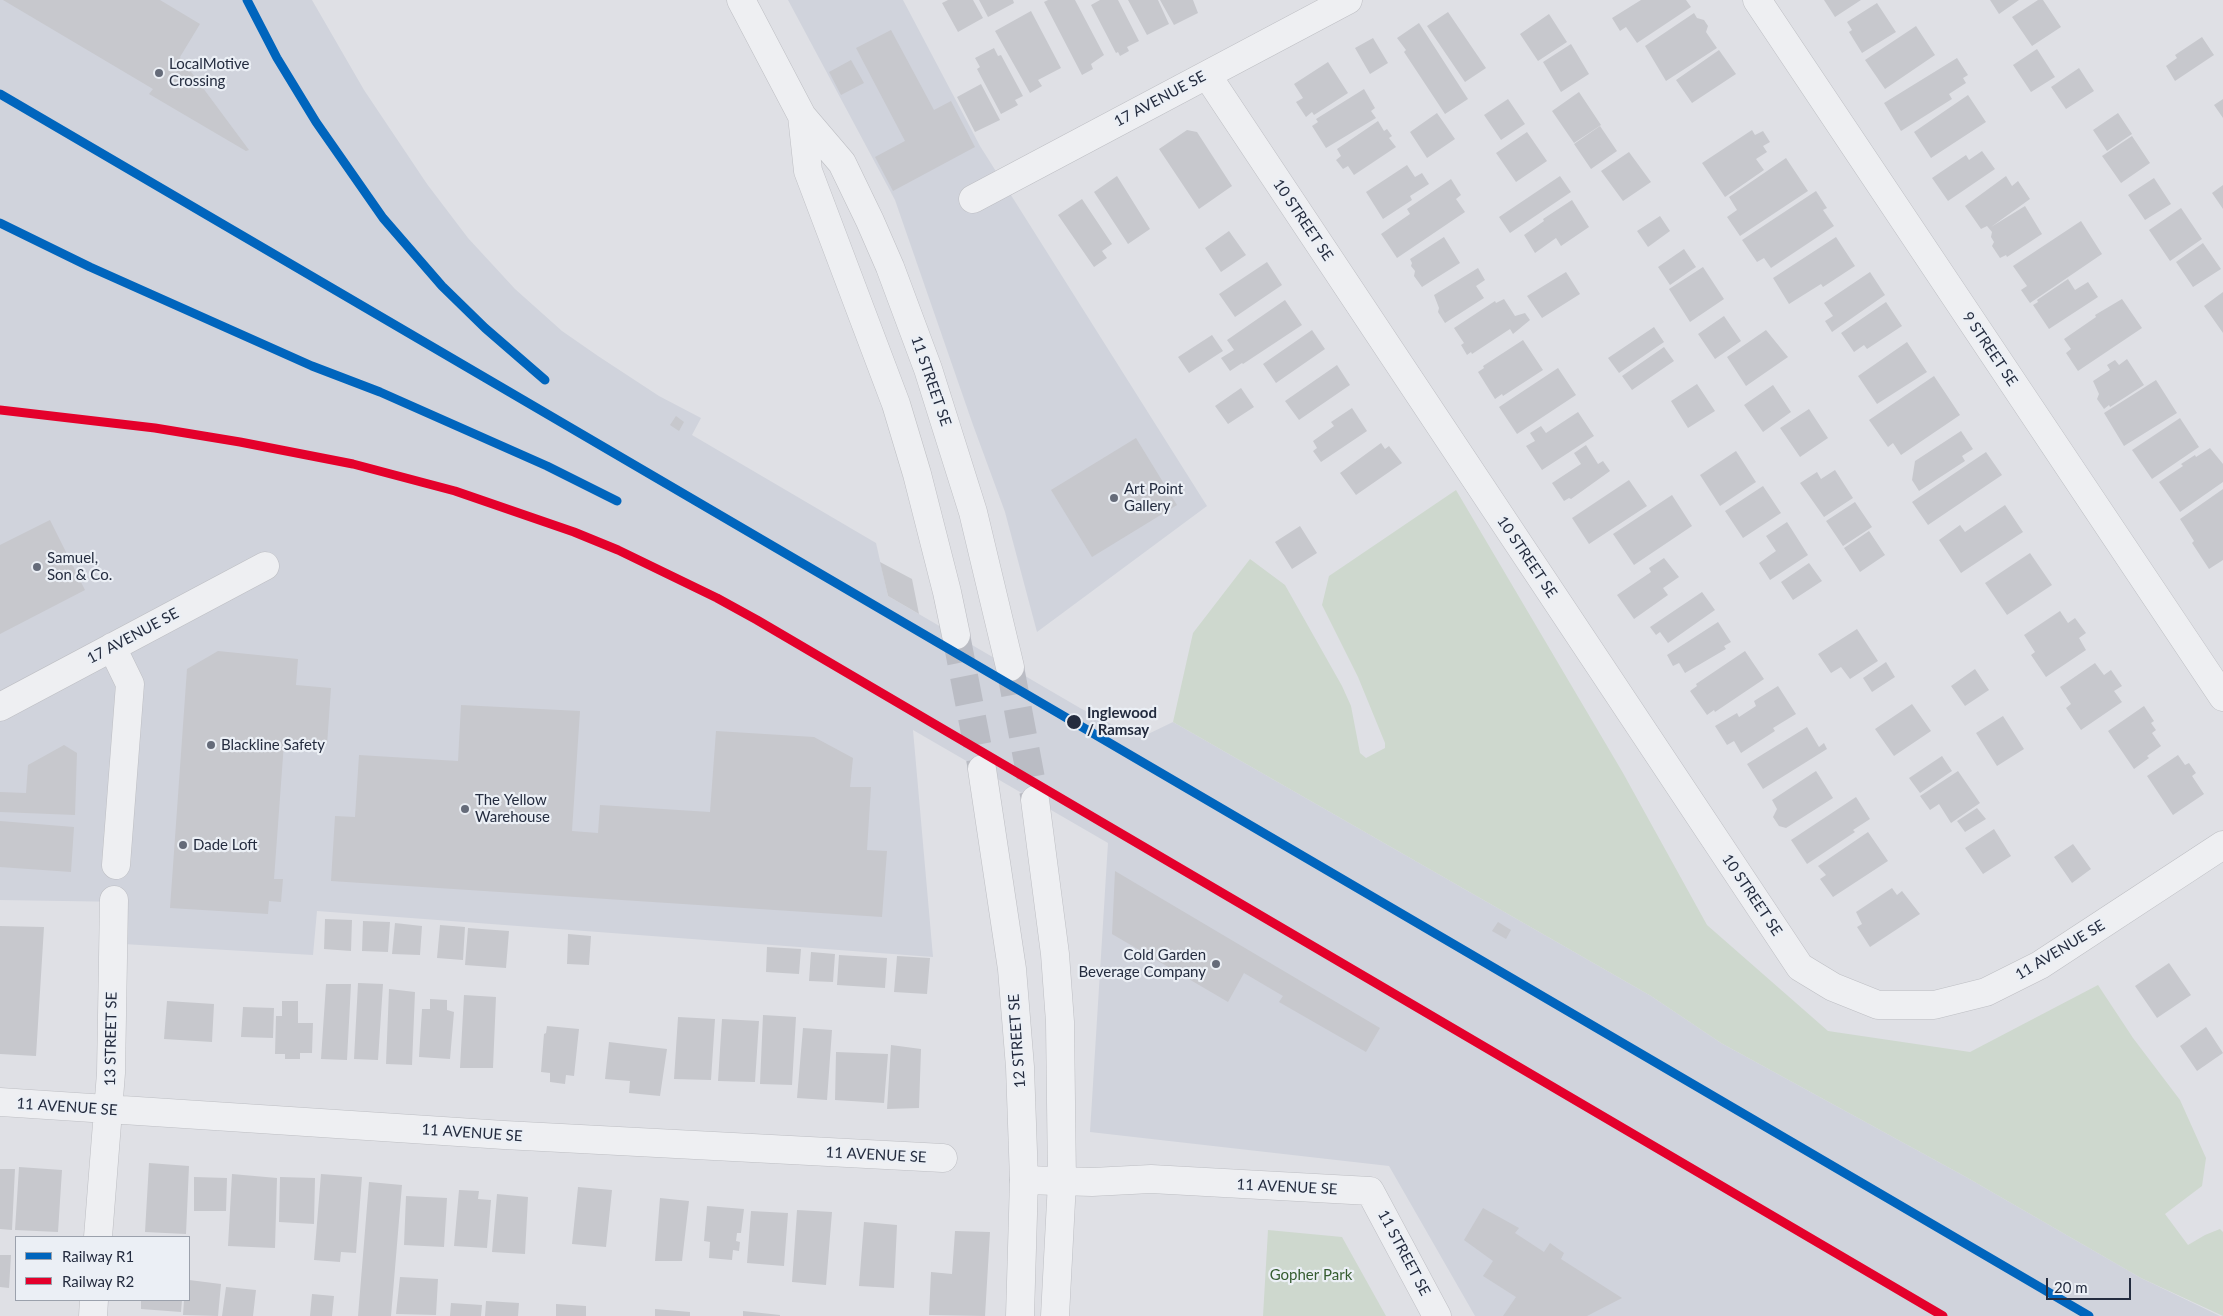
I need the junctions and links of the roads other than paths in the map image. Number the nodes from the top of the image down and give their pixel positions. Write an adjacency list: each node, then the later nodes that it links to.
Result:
1 (741, 0): 5 (street, 11 STREET SE)
2 (1348, 0): 4 (street, 17 AVENUE SE)
3 (1757, 0): 11 (street, 9 STREET SE)
4 (1207, 75): 6 (street, 17 AVENUE SE); 18 (street, 10 STREET SE)
5 (802, 116): 8 (street, 11 STREET SE); 10 (street, 11 STREET SE)
6 (973, 199)
7 (265, 566): 9 (street, 17 AVENUE SE)
8 (956, 635)
9 (112, 647): 12 (street, 17 AVENUE SE); 16 (street)
10 (1010, 668)
11 (2223, 697)
12 (0, 707)
13 (982, 769): 22 (street, 12 STREET SE)
14 (1035, 800): 23 (street)
15 (2223, 845): 18 (street, 11 AVENUE SE)
16 (116, 865)
17 (114, 900): 20 (street, 13 STREET SE)
18 (1878, 1005)
19 (0, 1102): 20 (street, 11 AVENUE SE)
20 (109, 1110): 21 (street, 11 AVENUE SE); 25 (street, 13 STREET SE)
21 (943, 1158)
22 (1024, 1180): 23 (street, 11 AVENUE SE); 28 (street, 12 STREET SE)
23 (1062, 1182): 24 (street, 11 AVENUE SE); 29 (street)
24 (1370, 1191): 30 (street, 11 STREET SE)
25 (98, 1236)
26 (94, 1301): 27 (street)
27 (93, 1316)
28 (1020, 1316)
29 (1056, 1316)
30 (1437, 1316)

